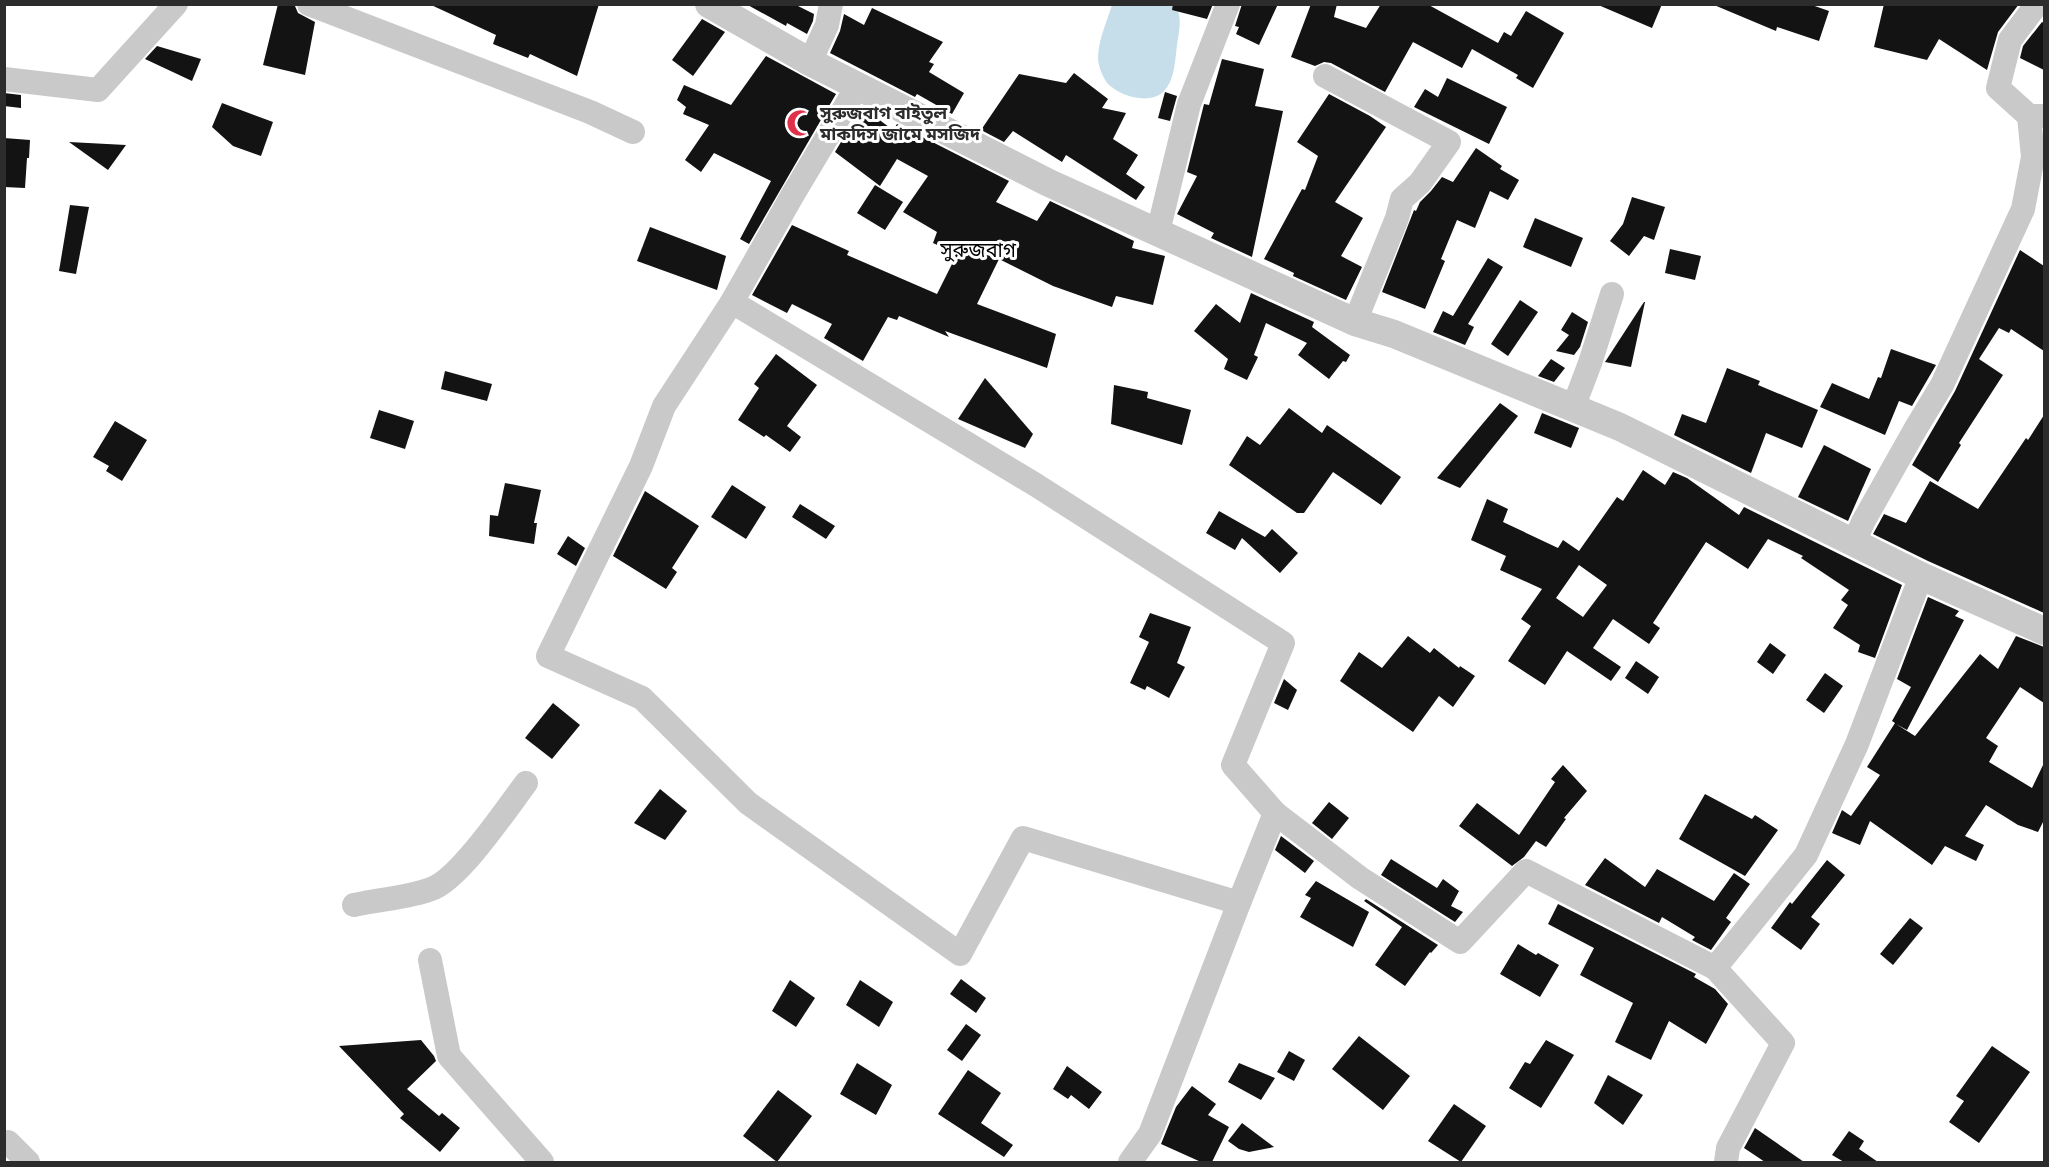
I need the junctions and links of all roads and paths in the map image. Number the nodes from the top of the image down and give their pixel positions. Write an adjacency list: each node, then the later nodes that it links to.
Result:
1 (176, 4): 9 (street)
2 (309, 4): 12 (street)
3 (709, 4): 7 (street)
4 (831, 4): 7 (street)
5 (1228, 4): 13 (street)
6 (2037, 4): 11 (street)
7 (810, 62): 10 (street)
8 (1325, 76): 16 (street)
9 (4, 79)
10 (857, 87): 13 (street); 15 (street)
11 (2037, 116): 18 (street)
12 (633, 132)
13 (1158, 232): 16 (street)
14 (1612, 294): 17 (street)
15 (732, 303): 22 (street); 23 (street)
16 (1355, 322): 17 (street)
17 (1574, 408): 18 (street)
18 (1854, 543): 19 (street)
19 (1921, 576): 20 (street); 26 (street)
20 (2044, 631)
21 (526, 783): 24 (street)
22 (1275, 813): 23 (street); 26 (street)
23 (1239, 903): 30 (street)
24 (354, 905)
25 (430, 960): 29 (street)
26 (1715, 968): 31 (street)
27 (8, 1142): 28 (street)
28 (28, 1162)
29 (542, 1162)
30 (1130, 1162)
31 (1726, 1162)

